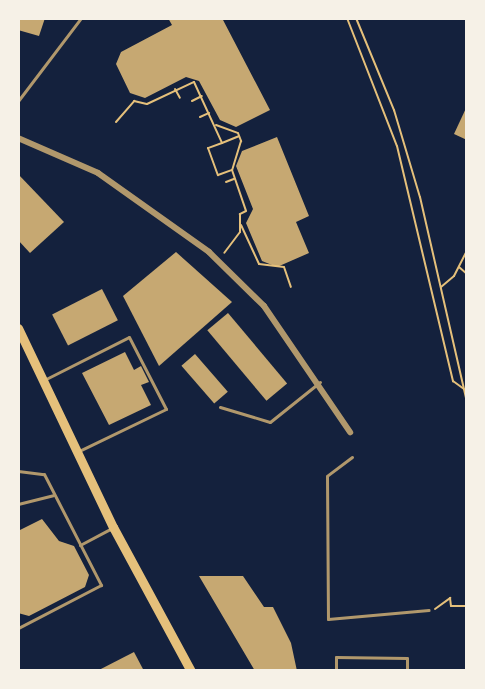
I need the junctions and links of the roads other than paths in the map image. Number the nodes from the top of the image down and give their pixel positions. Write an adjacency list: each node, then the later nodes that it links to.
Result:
1 (81, 18): 2 (lane)
2 (18, 102)
3 (18, 138): 6 (street)
4 (18, 328): 5 (main road)
5 (43, 381): 9 (main road); 9 (lane)
6 (320, 382): 7 (lane); 8 (street)
7 (220, 407)
8 (351, 432)
9 (76, 452): 14 (main road)
10 (352, 457): 16 (lane)
11 (18, 471): 12 (lane)
12 (53, 495): 13 (lane); 15 (lane)
13 (18, 504)
14 (113, 527): 15 (lane); 18 (main road)
15 (80, 545): 17 (lane)
16 (429, 610)
17 (18, 628)
18 (191, 671)
19 (336, 671): 20 (lane)
20 (407, 671)

